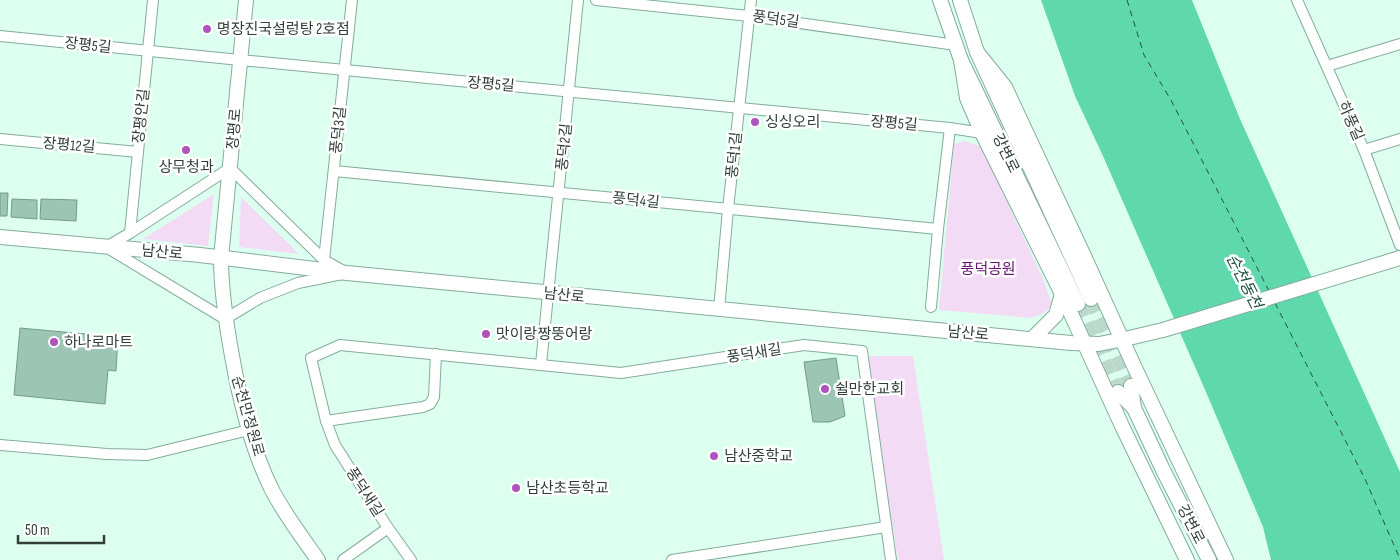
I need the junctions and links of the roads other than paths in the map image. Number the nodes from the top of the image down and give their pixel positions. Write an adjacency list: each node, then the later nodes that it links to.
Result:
1 (153, 0): 14 (street, 장평안길)
2 (246, 0): 16 (main road, 장평로)
3 (352, 0): 19 (street, 풍덕3길)
4 (578, 0): 20 (street, 풍덕2길)
5 (596, 0): 10 (street, 풍덕5길)
6 (751, 0): 10 (street, 풍덕1길)
7 (940, 0): 13 (main road, 강변로)
8 (960, 0): 15 (main road, 강변로)
9 (1297, 0): 18 (street, 하풍길)
10 (749, 16): 13 (street, 풍덕5길); 21 (street, 풍덕1길)
11 (0, 36): 14 (street, 장평5길)
12 (1400, 44): 18 (street)
13 (956, 45): 17 (main road, 강변로)
14 (148, 51): 16 (street, 장평5길); 27 (street, 장평안길)
15 (977, 52): 17 (main road, 강변로); 47 (main road)
16 (240, 60): 19 (street, 장평5길); 28 (main road, 장평로)
17 (961, 60): 23 (main road)
18 (1327, 66): 26 (street, 하풍길)
19 (344, 70): 20 (street, 장평5길); 29 (street, 풍덕3길)
20 (569, 92): 21 (street, 장평5길); 30 (street, 풍덕2길)
21 (740, 108): 22 (street, 장평5길); 31 (street, 풍덕1길)
22 (950, 128): 23 (street, 장평5길); 32 (street)
23 (982, 133): 42 (main road)
24 (0, 139): 27 (street, 장평12길)
25 (1400, 139): 26 (street)
26 (1364, 150): 35 (street, 하풍길)
27 (138, 152): 33 (street, 장평안길)
28 (230, 168): 33 (street); 37 (main road, 장평로); 39 (street)
29 (334, 171): 30 (street, 풍덕4길); 39 (street, 풍덕3길)
30 (559, 193): 31 (street, 풍덕4길); 41 (street, 풍덕2길)
31 (728, 209): 32 (street, 풍덕4길); 44 (street, 풍덕1길)
32 (938, 229): 43 (street)
33 (130, 233): 36 (street)
34 (0, 237): 36 (main road, 남산로)
35 (1400, 245)
36 (106, 247): 37 (main road, 남산로); 45 (street)
37 (221, 258): 40 (main road, 남산로); 45 (main road, 순천만정원로)
38 (1400, 258): 47 (main road, 남산로)
39 (324, 260): 40 (street)
40 (348, 274): 41 (main road, 남산로); 45 (street)
41 (549, 293): 44 (main road, 남산로); 50 (street, 풍덕2길)
42 (1062, 294): 46 (main road); 48 (main road)
43 (931, 307)
44 (719, 310): 46 (main road, 남산로)
45 (225, 319): 53 (main road, 순천만정원로)
46 (1032, 339): 48 (main road, 남산로)
47 (1126, 339): 48 (main road, 남산로); 64 (main road)
48 (1085, 343): 62 (main road)
49 (436, 354): 50 (street, 풍덕새길); 52 (street); 52 (street, 풍덕새길)
50 (541, 364): 55 (street, 풍덕새길)
51 (1124, 389): 63 (main road, 강변로)
52 (326, 421): 56 (street, 풍덕새길)
53 (249, 430): 54 (street); 57 (main road, 순천만정원로)
54 (0, 445)
55 (886, 527): 60 (street); 61 (street, 풍덕새길)
56 (388, 528): 58 (street); 59 (street, 풍덕새길)
57 (318, 560)
58 (343, 560)
59 (411, 560)
60 (673, 560)
61 (891, 560)
62 (1187, 560)
63 (1209, 560)
64 (1226, 560)

